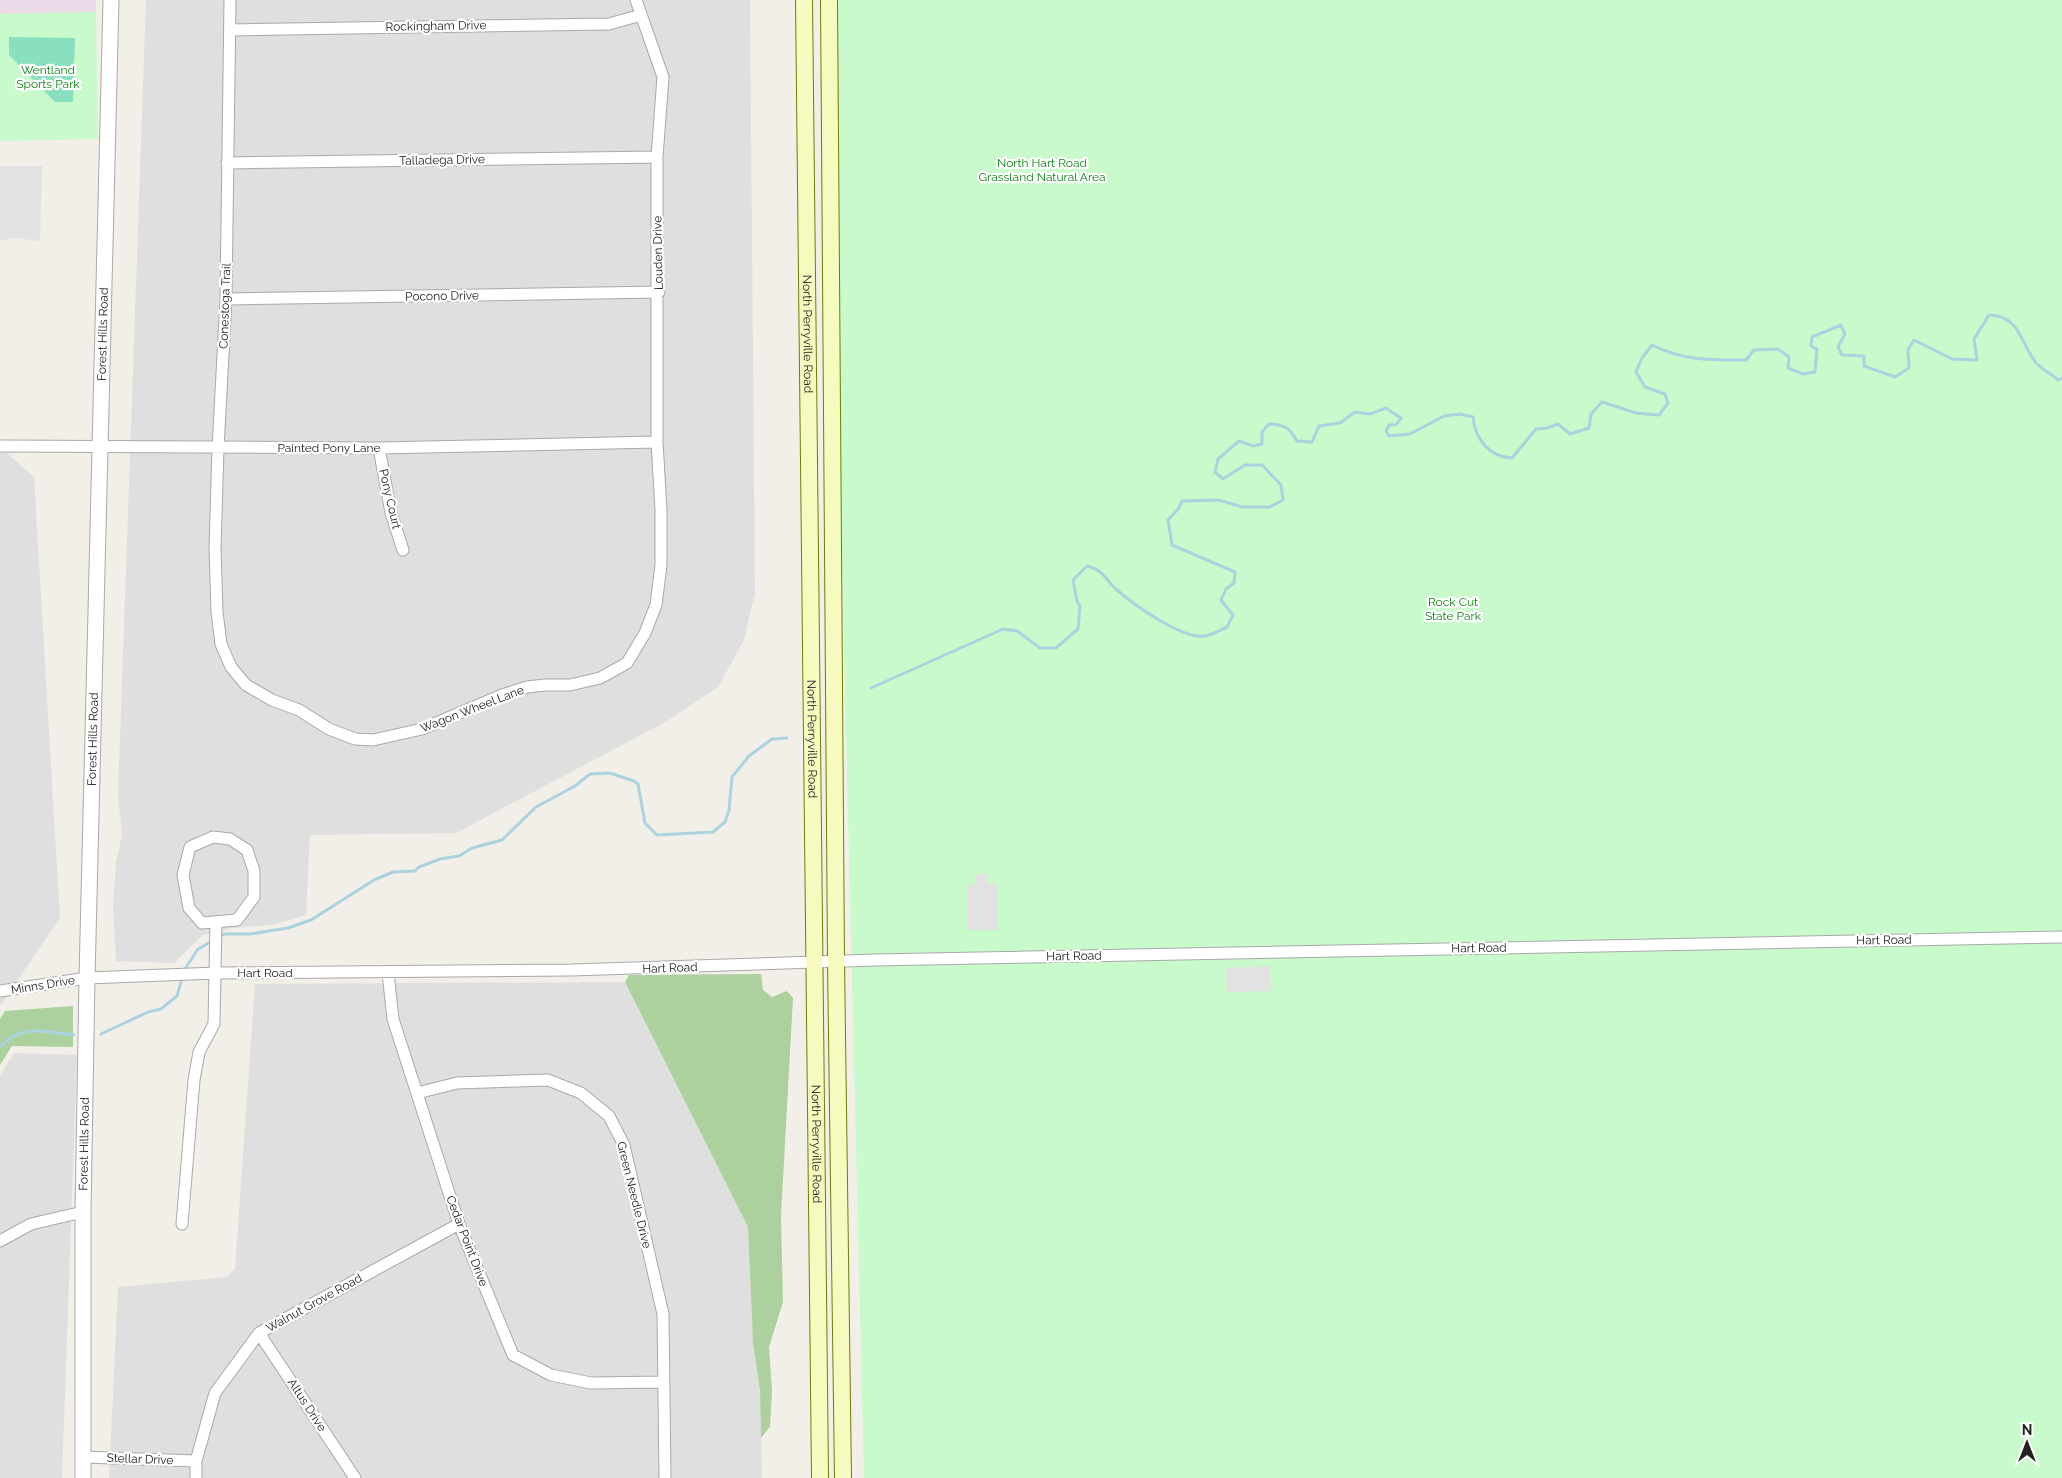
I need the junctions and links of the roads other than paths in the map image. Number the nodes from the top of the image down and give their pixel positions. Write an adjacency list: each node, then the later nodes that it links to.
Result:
1 (112, 0): 14 (street, Forest Hills Road)
2 (230, 0): 7 (street, Conestoga Trail)
3 (636, 0): 6 (street, Louden Drive)
4 (804, 0): 23 (main road, North Perryville Road)
5 (829, 0): 22 (main road, North Perryville Road)
6 (642, 15): 7 (street, Rockingham Drive); 8 (street, Louden Drive)
7 (230, 30): 9 (street, Conestoga Trail)
8 (657, 157): 9 (street, Talladega Drive); 10 (street, Louden Drive)
9 (227, 163): 11 (street, Conestoga Trail)
10 (659, 292): 11 (street, Pocono Drive); 12 (street, Louden Drive)
11 (226, 300): 15 (street, Conestoga Trail)
12 (657, 442): 16 (street, Painted Pony Lane); 17 (street, Louden Drive)
13 (0, 446): 14 (street, Painted Pony Lane)
14 (100, 448): 15 (street, Painted Pony Lane); 26 (street, Forest Hills Road)
15 (218, 448): 16 (street, Painted Pony Lane); 19 (street, Conestoga Trail)
16 (379, 448): 18 (street, Pony Court)
17 (661, 510): 19 (street, Wagon Wheel Lane)
18 (403, 550)
19 (217, 612)
20 (216, 922): 20 (street); 24 (street)
21 (2062, 937): 22 (street, Hart Road)
22 (836, 961): 23 (street, Hart Road); 42 (main road, North Perryville Road)
23 (815, 962): 25 (street, Hart Road); 41 (main road, North Perryville Road)
24 (217, 973): 25 (street, Hart Road); 26 (street, Hart Road); 30 (street)
25 (388, 973): 28 (street, Cedar Point Drive)
26 (87, 978): 27 (street, Minns Drive); 29 (street, Forest Hills Road)
27 (0, 992)
28 (417, 1092): 31 (street, Cedar Point Drive); 34 (street, Green Needle Drive)
29 (83, 1212): 32 (street); 35 (street, Forest Hills Road)
30 (182, 1224)
31 (459, 1224): 33 (street, Walnut Grove Road); 34 (street, Cedar Point Drive)
32 (0, 1241)
33 (259, 1333): 36 (street, Walnut Grove Road); 39 (street, Altus Drive)
34 (664, 1382): 40 (street, Green Needle Drive)
35 (84, 1457): 36 (street, Stellar Drive); 37 (street, Forest Hills Road)
36 (196, 1461): 38 (street, Walnut Grove Road)
37 (83, 1478)
38 (196, 1478)
39 (355, 1478)
40 (665, 1478)
41 (820, 1478)
42 (844, 1478)

